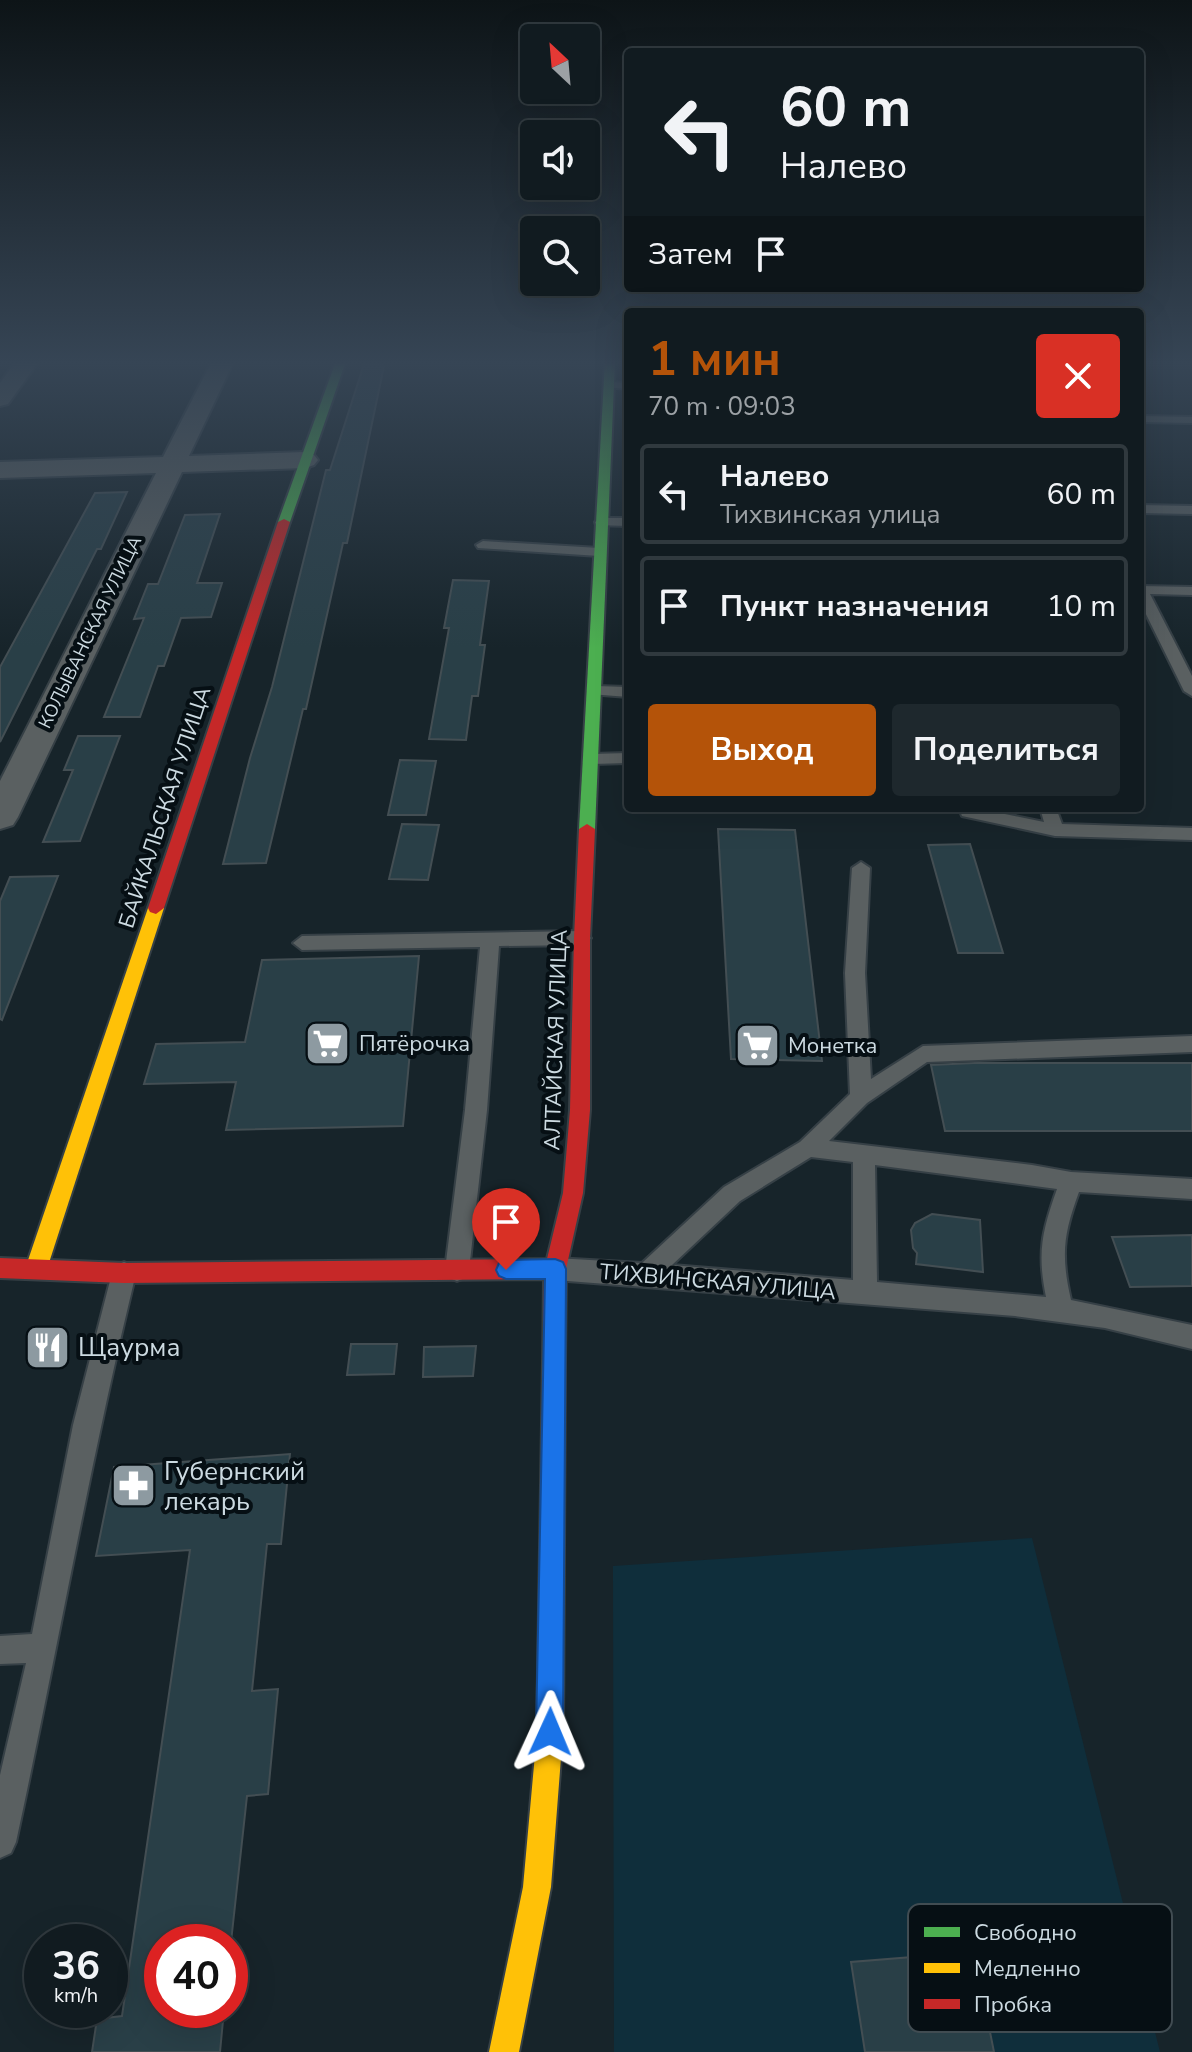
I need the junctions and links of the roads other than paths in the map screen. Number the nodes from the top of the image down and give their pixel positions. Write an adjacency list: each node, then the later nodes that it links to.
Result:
1 (176, 457): 5 (street, КОЛЫВАНСКАЯ УЛИЦА)
2 (306, 457): 4 (main road, БАЙКАЛЬСКАЯ УЛИЦА)
3 (610, 457): 9 (main road, АЛТАЙСКАЯ УЛИЦА)
4 (305, 460): 5 (street); 37 (main road, БАЙКАЛЬСКАЯ УЛИЦА)
5 (171, 466): 6 (street); 23 (street, КОЛЫВАНСКАЯ УЛИЦА)
6 (0, 470)
7 (1144, 509): 8 (lane)
8 (1192, 510)
9 (601, 522): 10 (lane); 12 (main road, АЛТАЙСКАЯ УЛИЦА)
10 (624, 522)
11 (483, 545): 12 (lane)
12 (599, 552): 16 (main road, АЛТАЙСКАЯ УЛИЦА)
13 (1144, 590): 14 (lane)
14 (1192, 591)
15 (1144, 596): 17 (lane)
16 (595, 691): 18 (lane); 20 (main road, АЛТАЙСКАЯ УЛИЦА)
17 (1192, 691)
18 (624, 692)
19 (624, 758): 20 (lane)
20 (592, 759): 27 (main road, АЛТАЙСКАЯ УЛИЦА)
21 (968, 812): 24 (lane)
22 (1049, 812): 24 (lane)
23 (0, 817)
24 (1055, 830): 25 (lane)
25 (1192, 834)
26 (861, 868): 31 (lane)
27 (582, 938): 28 (lane); 38 (main road, АЛТАЙСКАЯ УЛИЦА)
28 (490, 939): 29 (lane); 39 (lane)
29 (302, 943)
30 (1192, 1044): 31 (lane)
31 (860, 1097): 32 (lane)
32 (808, 1148): 33 (lane); 41 (lane)
33 (864, 1157): 34 (lane); 42 (lane)
34 (1071, 1182): 35 (lane); 43 (lane)
35 (1192, 1189)
36 (0, 1268): 37 (main road, ТИХВИНСКАЯ УЛИЦА)
37 (36, 1269): 40 (main road, ТИХВИНСКАЯ УЛИЦА)
38 (555, 1269): 39 (main road, ТИХВИНСКАЯ УЛИЦА); 41 (lane, ТИХВИНСКАЯ УЛИЦА); 48 (main road, АЛТАЙСКАЯ УЛИЦА)
39 (457, 1270): 40 (main road, ТИХВИНСКАЯ УЛИЦА)
40 (124, 1273): 45 (lane)
41 (647, 1274): 42 (lane, ТИХВИНСКАЯ УЛИЦА)
42 (865, 1292): 43 (lane, ТИХВИНСКАЯ УЛИЦА)
43 (1061, 1311): 44 (lane, ТИХВИНСКАЯ УЛИЦА)
44 (1192, 1337)
45 (44, 1648): 46 (lane); 47 (lane)
46 (0, 1650)
47 (0, 1842)
48 (504, 2052)

